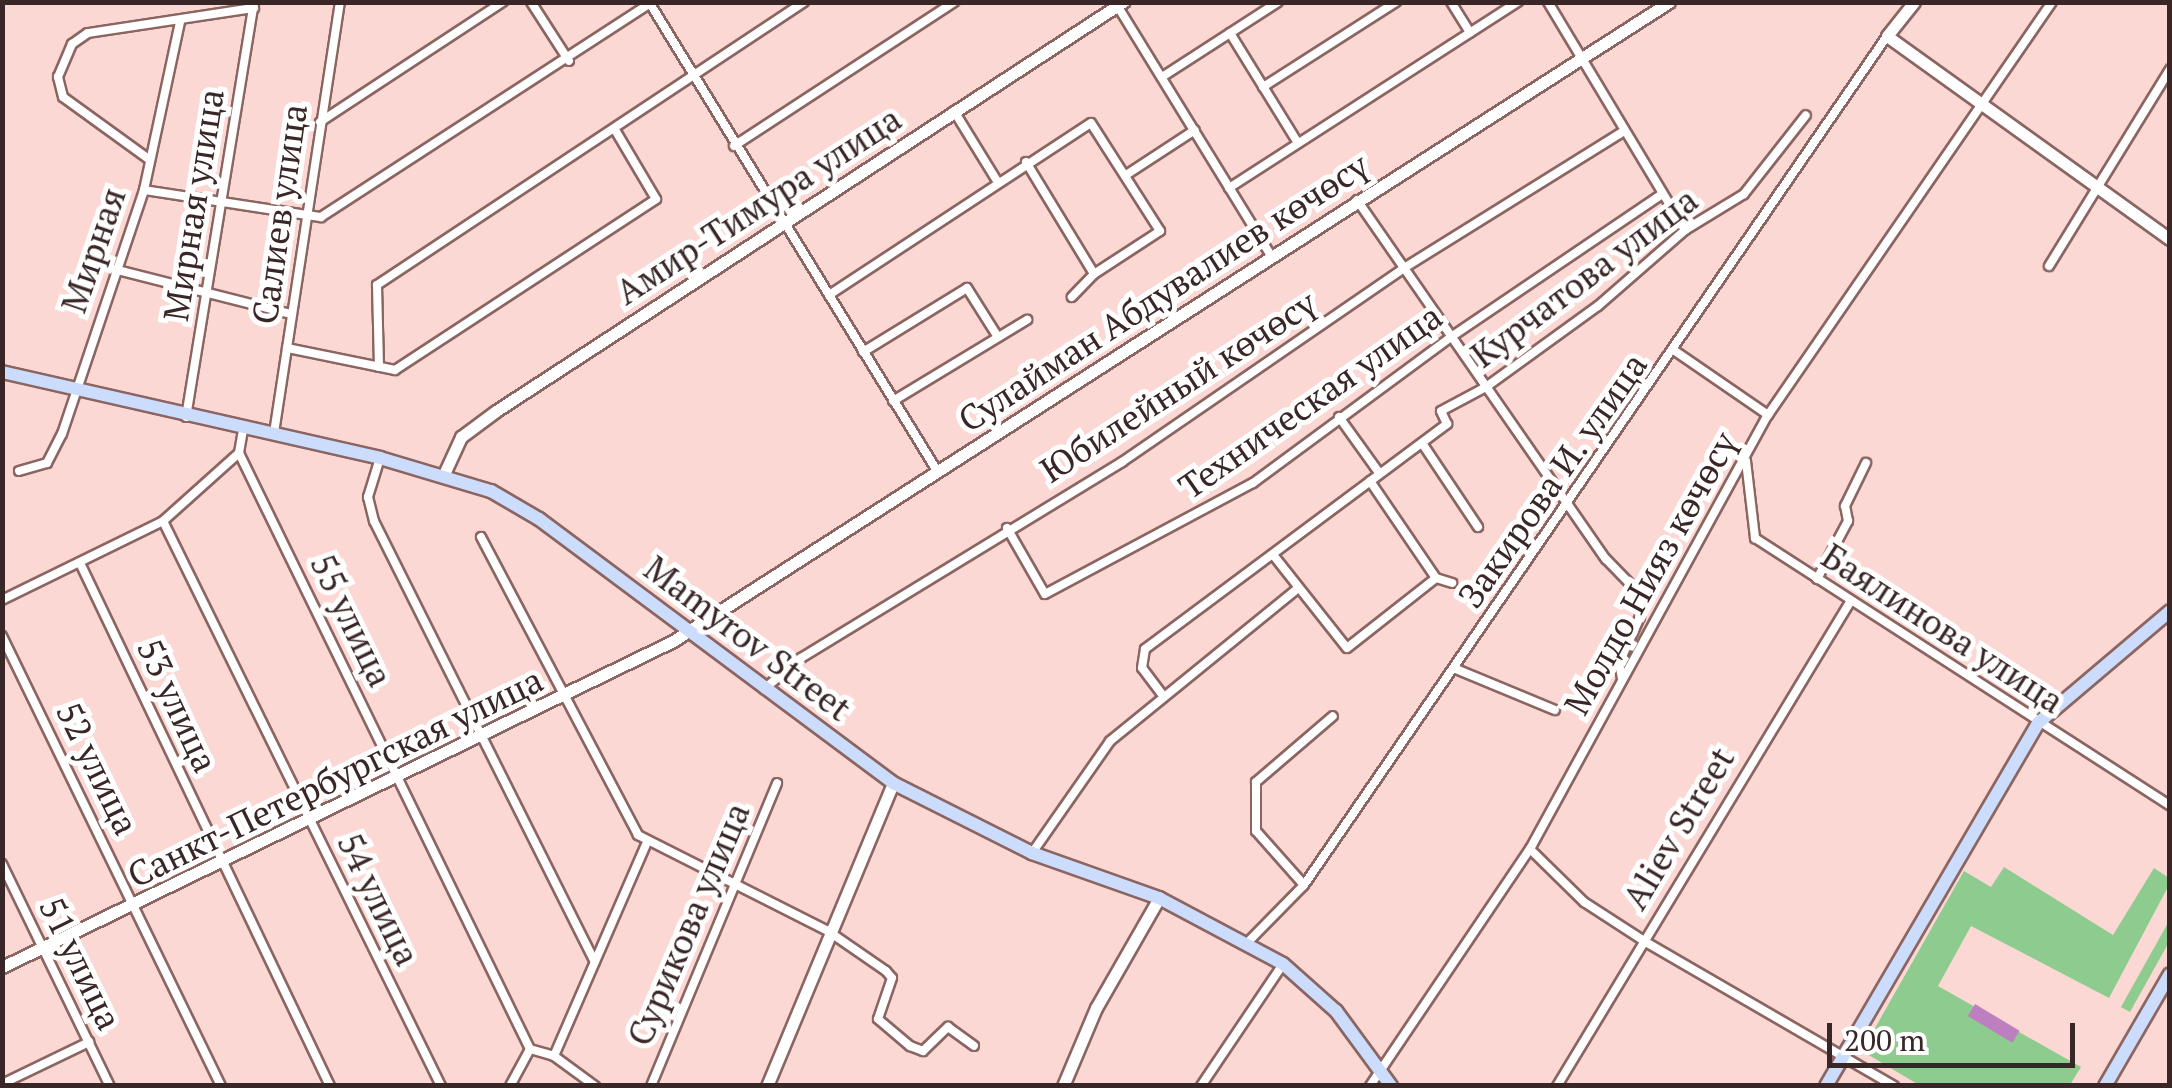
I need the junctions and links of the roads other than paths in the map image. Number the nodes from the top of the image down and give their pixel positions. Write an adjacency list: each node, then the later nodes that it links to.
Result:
1 (503, 2): 31 (street)
2 (532, 2): 23 (street)
3 (804, 2): 25 (street)
4 (954, 2): 36 (street)
5 (1278, 2): 20 (street)
6 (1396, 2): 27 (street)
7 (1451, 2): 19 (street)
8 (1518, 2): 19 (street)
9 (1548, 2): 22 (street)
10 (1669, 2): 17 (street, Сулайман Абдувалиев көчөсү)
11 (1914, 2): 21 (street)
12 (2052, 2): 28 (street, Молдо Нияз көчөсү)
13 (650, 3): 23 (street); 25 (street)
14 (342, 4): 31 (street, Салиев улица)
15 (1119, 4): 26 (street); 29 (street, Амир-Тимура улица)
16 (254, 6): 18 (street); 46 (street, Мирная улица)
17 (1648, 8): 22 (street, Сулайман Абдувалиев көчөсү)
18 (180, 22): 37 (street, Мирная); 37 (street)
19 (1470, 33): 35 (street)
20 (1230, 34): 26 (street); 27 (street)
21 (1886, 36): 28 (street); 64 (street, Закирова И. улица)
22 (1582, 55): 34 (street); 45 (street, Сулайман Абдувалиев көчөсү)
23 (569, 61): 47 (street)
24 (2170, 68): 43 (street)
25 (692, 75): 32 (street); 36 (street)
26 (1162, 77): 33 (street)
27 (1263, 87): 35 (street)
28 (1978, 106): 43 (street); 71 (street, Молдо Нияз көчөсү)
29 (954, 110): 40 (street); 48 (street, Амир-Тимура улица)
30 (1806, 115): 49 (street, Курчатова улица)
31 (320, 122): 47 (street, Салиев улица)
32 (614, 128): 66 (street); 66 (street)
33 (1194, 130): 39 (street); 41 (street)
34 (1624, 131): 44 (street); 53 (street, Юбилейный көчөсү)
35 (1298, 143): 41 (street)
36 (734, 146): 48 (street)
37 (150, 160): 42 (street, Мирная)
38 (1026, 162): 39 (street); 40 (street); 55 (street)
39 (1126, 175): 55 (street)
40 (997, 181): 56 (street)
41 (1229, 188): 51 (street)
42 (144, 190): 46 (street); 54 (street, Мирная)
43 (2098, 191): 50 (street); 52 (street)
44 (1661, 194): 49 (street); 62 (street, Техническая улица)
45 (1357, 200): 51 (street, Сулайман Абдувалиев көчөсү); 53 (street)
46 (221, 202): 47 (street); 57 (street, Мирная улица)
47 (306, 213): 59 (street, Салиев улица)
48 (781, 221): 56 (street); 83 (street, Амир-Тимура улица)
49 (1685, 230): 68 (street, Курчатова улица)
50 (2170, 239)
51 (1271, 256): 81 (street, Сулайман Абдувалиев көчөсү)
52 (2050, 266)
53 (1404, 268): 62 (street); 89 (street, Юбилейный көчөсү)
54 (114, 270): 57 (street); 69 (street, Мирная)
55 (1094, 274): 58 (street)
56 (829, 295): 65 (street)
57 (207, 296): 59 (street); 72 (street, Мирная улица)
58 (1072, 297)
59 (290, 314): 63 (street, Салиев улица)
60 (1027, 320): 61 (street)
61 (998, 337): 65 (street); 70 (street)
62 (1451, 337): 68 (street); 73 (street, Техническая улица)
63 (288, 348): 66 (street); 75 (street, Салиев улица)
64 (1675, 350): 71 (street); 86 (street, Закирова И. улица)
65 (863, 352): 70 (street)
66 (379, 367)
67 (2, 372): 69 (main road, Mamyrov Street)
68 (1486, 388): 76 (street, Курчатова улица); 86 (street)
69 (75, 391): 72 (main road, Mamyrov Street); 82 (street, Мирная)
70 (893, 401): 81 (street)
71 (1768, 416): 79 (street, Молдо Нияз көчөсү)
72 (186, 417): 74 (main road, Mamyrov Street)
73 (1340, 417): 84 (street); 89 (street, Техническая улица)
74 (243, 430): 75 (main road, Mamyrov Street); 77 (street)
75 (274, 433): 78 (main road, Mamyrov Street)
76 (1422, 443): 84 (street, Курчатова улица); 88 (street)
77 (239, 453): 87 (street); 111 (street, 55 улица)
78 (380, 458): 83 (main road, Mamyrov Street); 110 (street)
79 (1746, 460): 94 (street, Баялинова улица); 103 (street, Молдо Нияз көчөсү)
80 (1866, 463): 94 (street)
81 (936, 470): 100 (street, Сулайман Абдувалиев көчөсү)
82 (19, 471)
83 (444, 474): 100 (main road, Mamyrov Street)
84 (1380, 474): 85 (street, Курчатова улица)
85 (1370, 482): 91 (street, Курчатова улица); 93 (street)
86 (1566, 503): 102 (street, Закирова И. улица); 103 (street)
87 (163, 521): 92 (street); 115 (street, 54 улица)
88 (1478, 527)
89 (1007, 528): 104 (street, Юбилейный көчөсү)
90 (481, 538): 106 (street)
91 (1274, 556): 96 (street); 105 (street, Курчатова улица)
92 (80, 563): 97 (street); 119 (street, 53 улица)
93 (1436, 578): 95 (street); 96 (street)
94 (1816, 579): 98 (street, Баялинова улица)
95 (1452, 583)
96 (1298, 588): 105 (street)
97 (2, 600)
98 (1850, 602): 109 (street, Баялинова улица); 126 (street, Aliev Street)
99 (2170, 611): 109 (main road)
100 (688, 629): 104 (main road, Mamyrov Street); 106 (street, Санкт-Петербургская улица)
101 (2, 636): 124 (street, 52 улица)
102 (1456, 669): 107 (street); 122 (street, Закирова И. улица)
103 (1622, 681): 117 (street, Молдо Нияз көчөсү)
104 (764, 689): 113 (main road, Mamyrov Street)
105 (1161, 694): 118 (street)
106 (564, 698): 110 (street, Санкт-Петербургская улица); 116 (street)
107 (1555, 710)
108 (1333, 716): 122 (street)
109 (2038, 723): 114 (street, Баялинова улица); 137 (main road)
110 (483, 738): 111 (street, Санкт-Петербургская улица); 129 (street)
111 (400, 777): 115 (street, Санкт-Петербургская улица); 135 (street, 55 улица)
112 (776, 783): 121 (street, Сурикова улица)
113 (893, 784): 118 (main road, Mamyrov Street); 125 (street)
114 (2170, 804)
115 (310, 822): 119 (street, Санкт-Петербургская улица); 143 (street, 54 улица)
116 (648, 842): 121 (street); 129 (street)
117 (1530, 849): 126 (street); 138 (street, Молдо Нияз көчөсү)
118 (1032, 853): 123 (main road, Mamyrov Street)
119 (223, 862): 124 (street, Санкт-Петербургская улица); 142 (street, 53 улица)
120 (3, 868): 128 (street, 51 улица)
121 (733, 885): 125 (street); 146 (street, Сурикова улица)
122 (1304, 885): 127 (street, Закирова И. улица)
123 (1159, 898): 127 (main road, Mamyrov Street); 148 (street)
124 (134, 904): 128 (street, Санкт-Петербургская улица); 141 (street, 52 улица)
125 (828, 931): 134 (street); 147 (street)
126 (1644, 941): 137 (street); 152 (street, Aliev Street)
127 (1247, 943): 130 (main road, Mamyrov Street)
128 (43, 948): 131 (street, Санкт-Петербургская улица); 133 (street, 51 улица)
129 (595, 962): 136 (street)
130 (1283, 964): 138 (main road, Mamyrov Street); 149 (street)
131 (2, 967)
132 (2170, 974): 155 (main road)
133 (89, 1042): 139 (street); 140 (street, 51 улица)
134 (974, 1046)
135 (530, 1049): 136 (street); 144 (street)
136 (554, 1056): 145 (street)
137 (1842, 1056): 153 (main road); 154 (street)
138 (1382, 1073): 150 (street, Молдо Нияз көчөсү); 151 (main road, Mamyrov Street)
139 (2, 1084)
140 (110, 1086)
141 (222, 1086)
142 (330, 1086)
143 (441, 1086)
144 (510, 1086)
145 (595, 1086)
146 (650, 1086)
147 (767, 1086)
148 (1063, 1086)
149 (1201, 1086)
150 (1370, 1086)
151 (1391, 1086)
152 (1557, 1086)
153 (1826, 1086)
154 (1894, 1086)
155 (2105, 1086)

